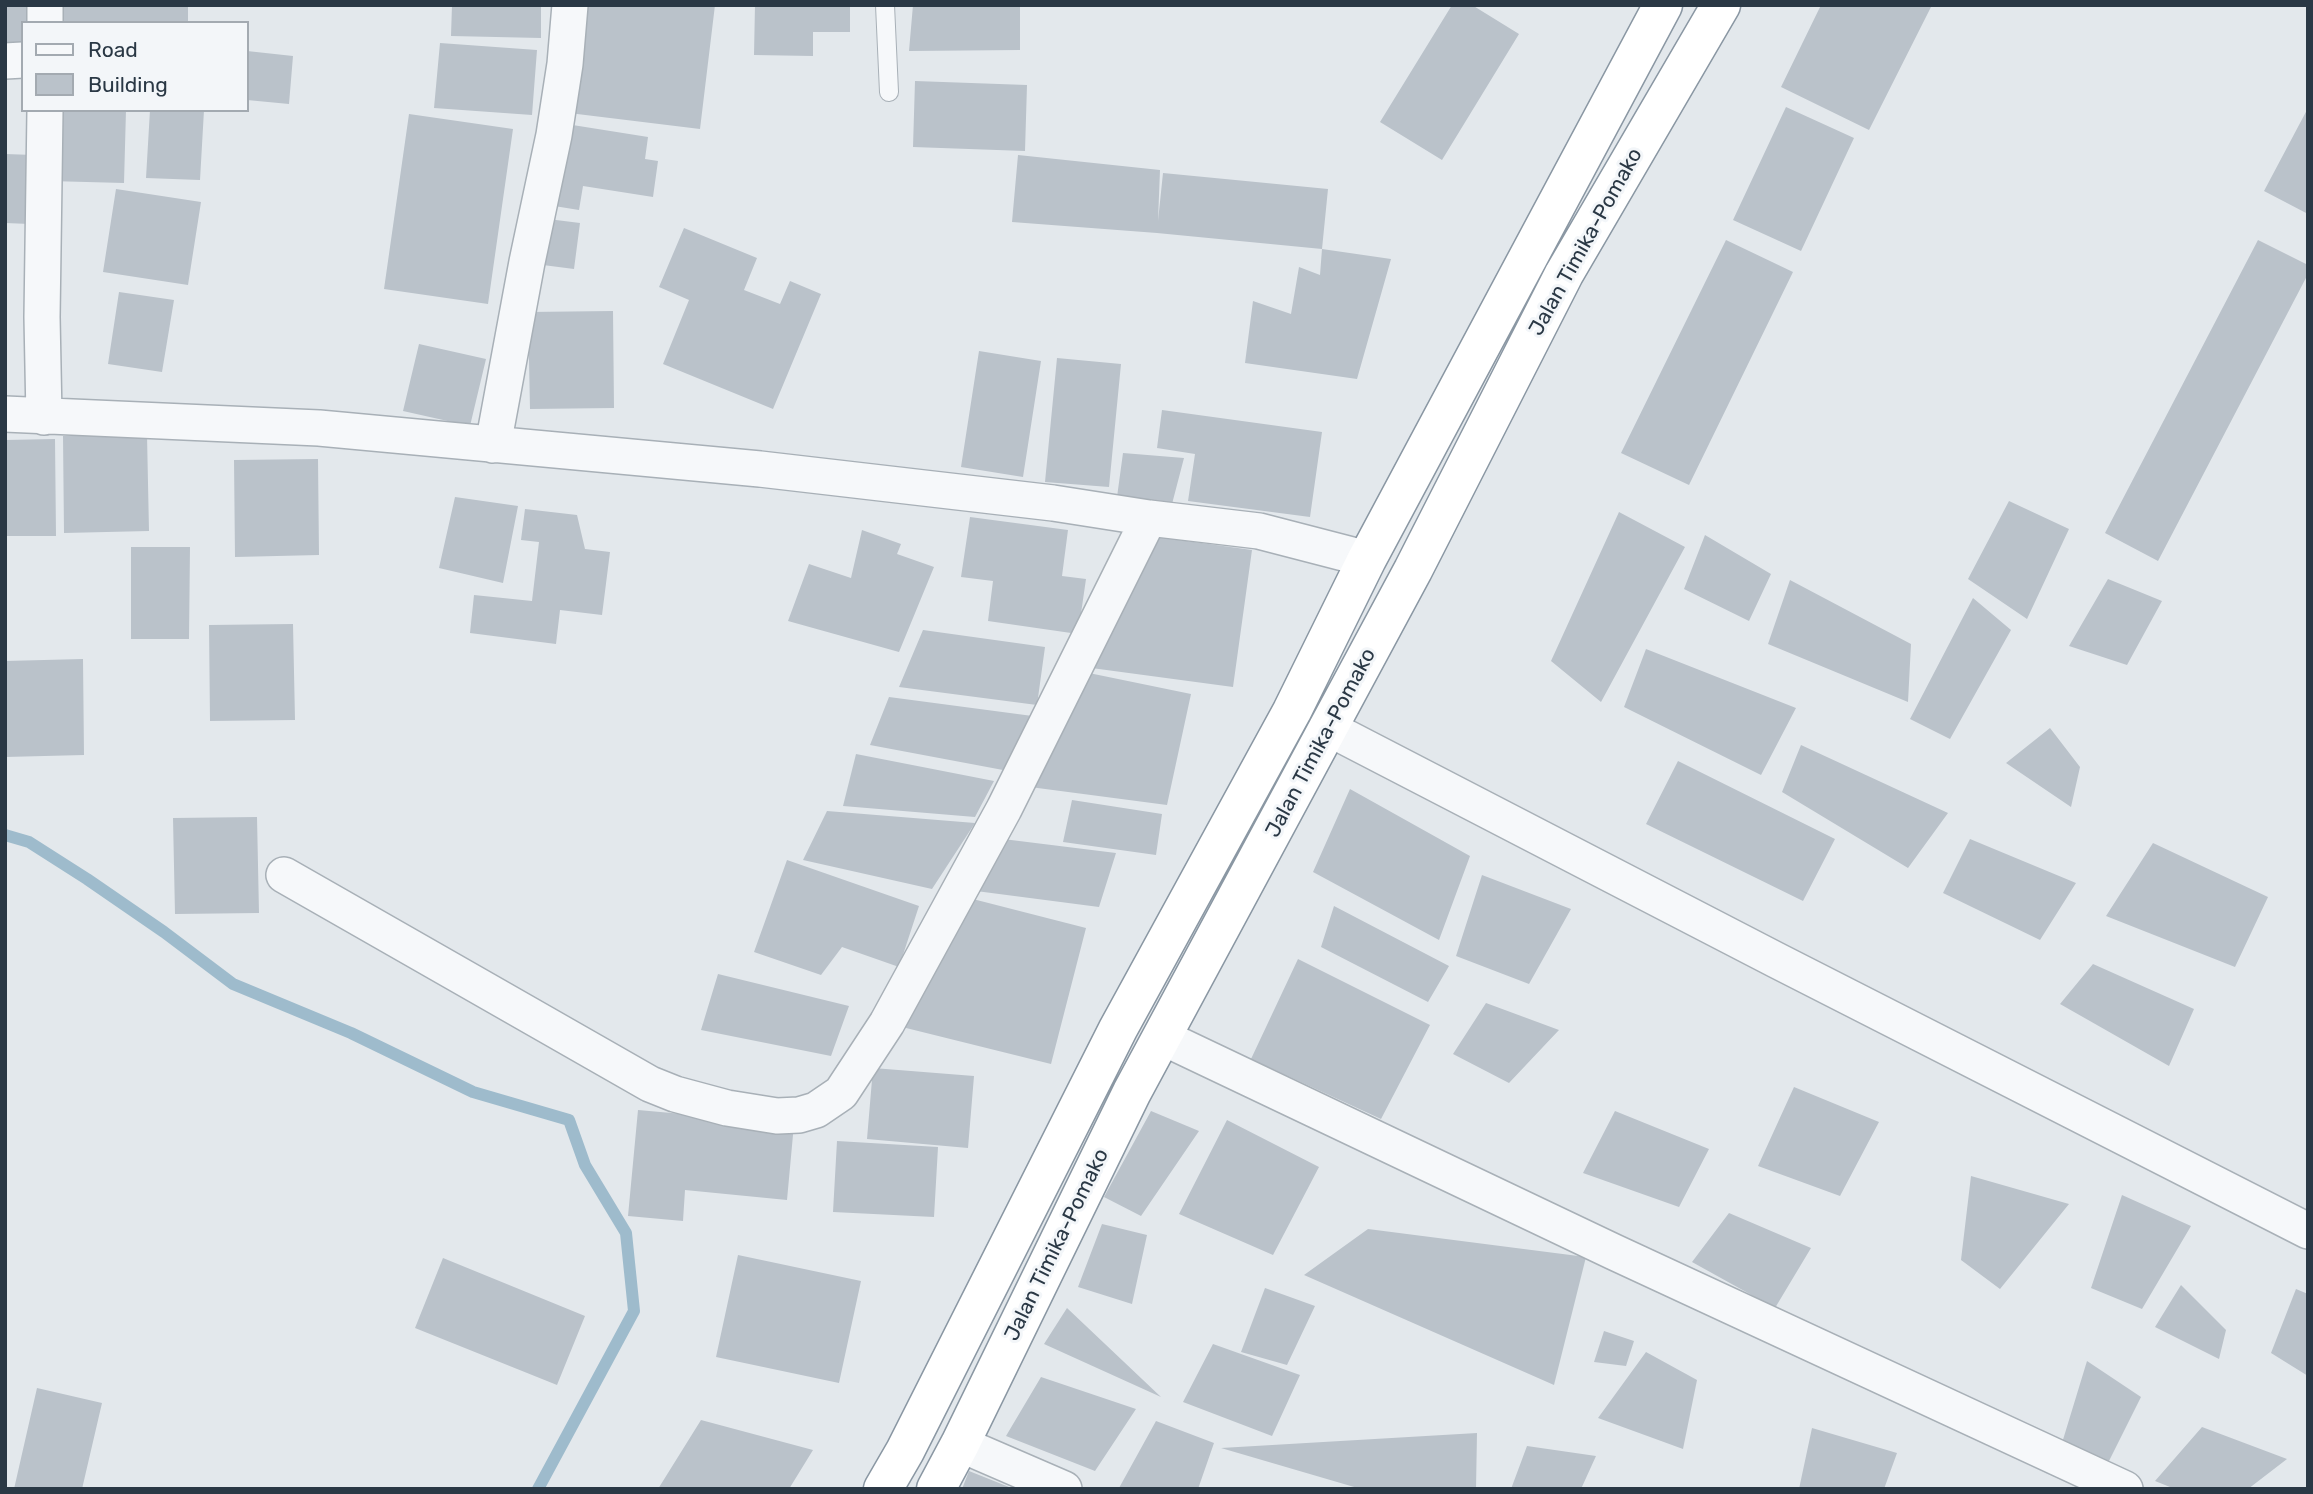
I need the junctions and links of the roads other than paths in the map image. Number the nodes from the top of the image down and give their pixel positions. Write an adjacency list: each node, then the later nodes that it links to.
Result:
1 (570, 5): 9 (street)
2 (885, 5): 5 (lane)
3 (1662, 5): 11 (highway, Jalan Timika-Pomako)
4 (1721, 5): 12 (highway, Jalan Timika-Pomako)
5 (889, 92)
6 (45, 112): 8 (street)
7 (5, 414): 8 (street)
8 (44, 417): 9 (street)
9 (493, 445): 10 (street)
10 (1149, 518): 11 (street); 13 (street)
11 (1367, 559): 17 (highway, Jalan Timika-Pomako)
12 (1328, 728): 14 (highway, Jalan Timika-Pomako); 15 (street)
13 (285, 875)
14 (1162, 1037): 16 (highway, Jalan Timika-Pomako); 20 (street)
15 (2308, 1231)
16 (960, 1444): 18 (highway, Jalan Timika-Pomako); 19 (street)
17 (883, 1489)
18 (936, 1489)
19 (1064, 1489)
20 (2125, 1489)

